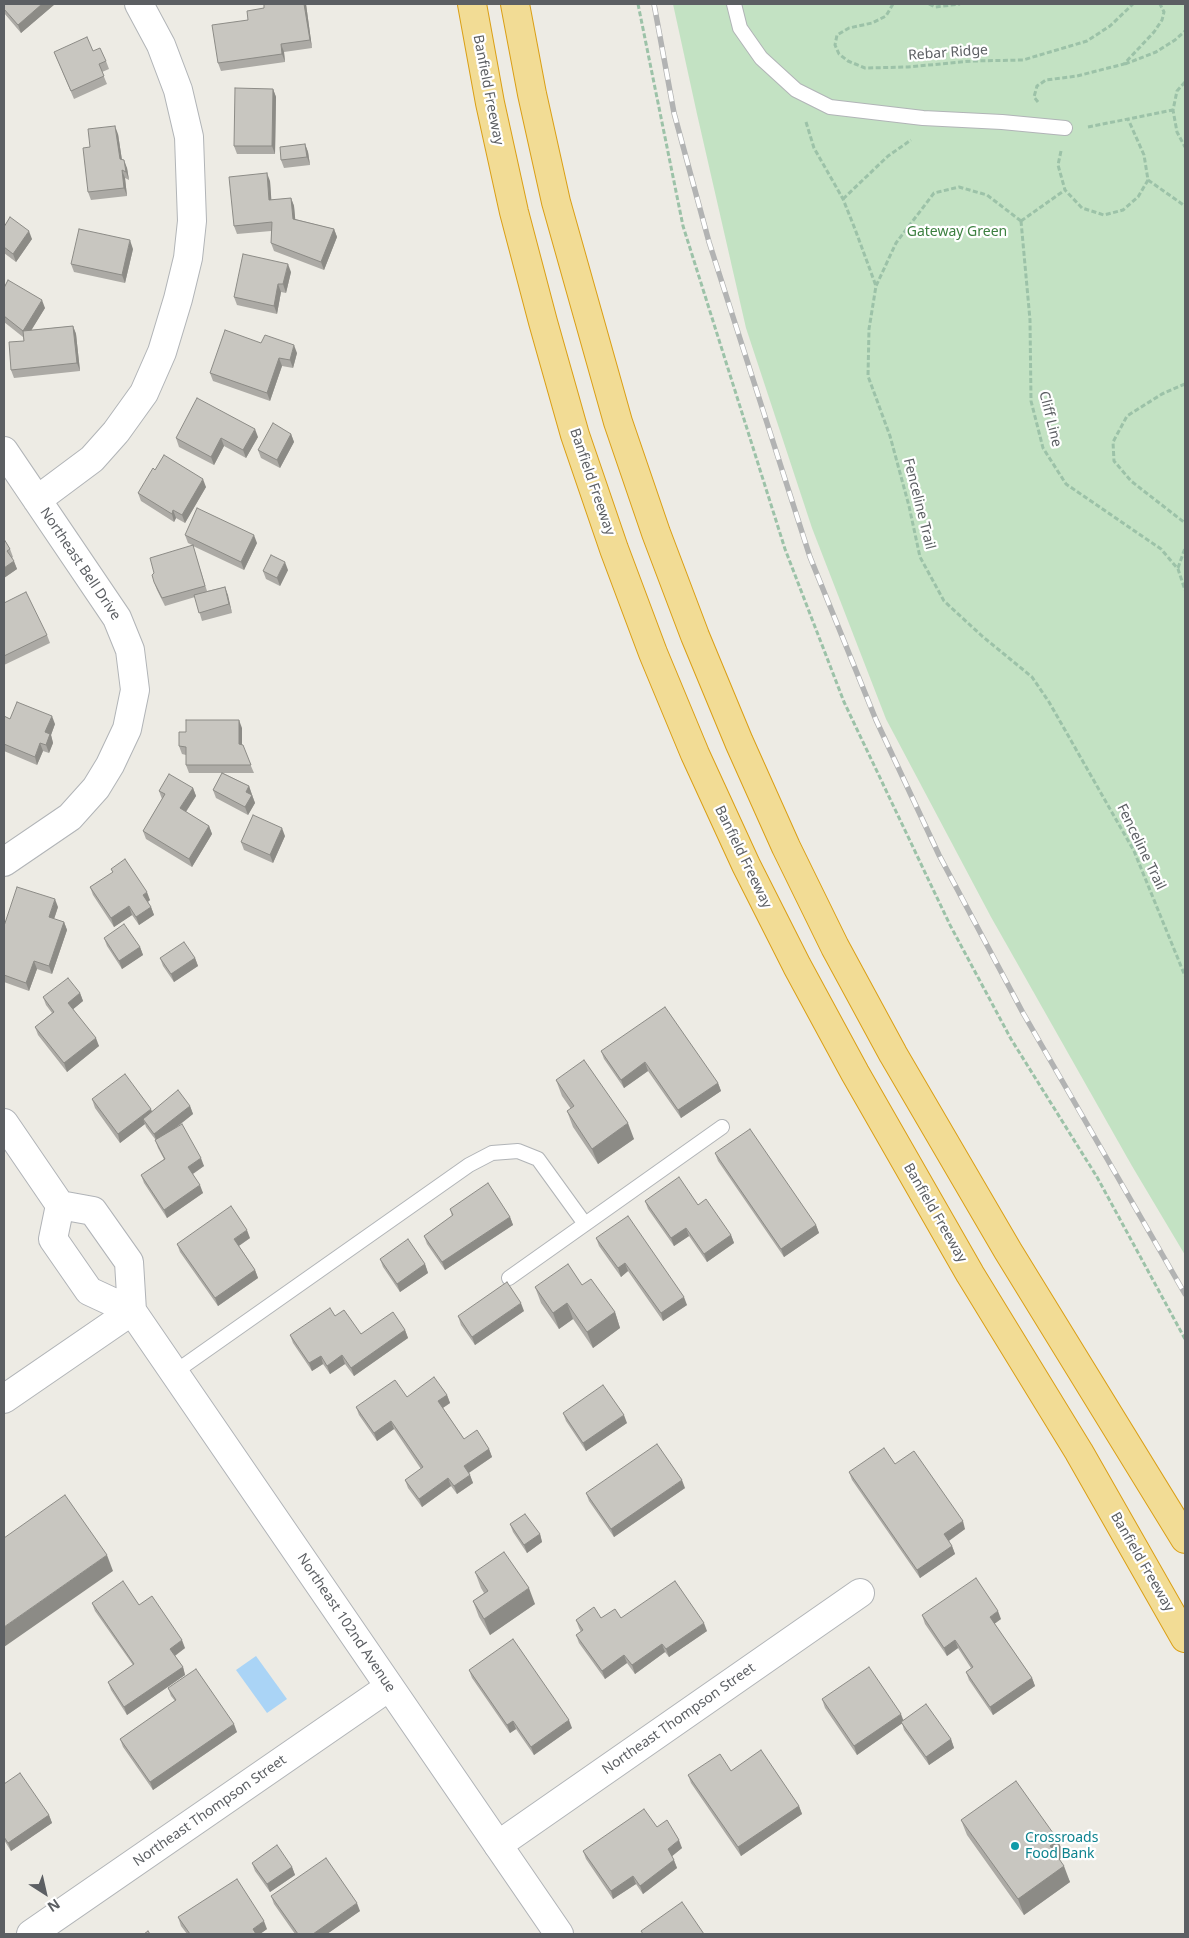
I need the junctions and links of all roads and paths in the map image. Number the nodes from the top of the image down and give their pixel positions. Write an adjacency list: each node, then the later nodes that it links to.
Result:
1 (139, 4): 28 (street, Northeast Bell Drive)
2 (472, 4): 46 (highway, Banfield Freeway)
3 (515, 4): 44 (highway)
4 (638, 4): 41 (path)
5 (734, 4): 14 (lane)
6 (893, 4): 9 (path, Rebar Ridge)
7 (929, 4): 8 (path)
8 (960, 4)
9 (1133, 4)
10 (1160, 4): 12 (path)
11 (1185, 31): 12 (path)
12 (1124, 64): 18 (path)
13 (1185, 82): 15 (path)
14 (796, 90): 16 (lane); 22 (path)
15 (1173, 110): 17 (path); 19 (path)
16 (942, 119): 18 (lane); 22 (path)
17 (1128, 119): 18 (path); 20 (path)
18 (1065, 128): 21 (path)
19 (1185, 147)
20 (1148, 180): 21 (path); 23 (path)
21 (1065, 190): 24 (path)
22 (843, 199): 25 (path)
23 (1185, 206)
24 (1021, 221): 25 (path, Fenceline Trail); 31 (path, Cliff Line)
25 (876, 286): 34 (path, Fenceline Trail)
26 (1185, 384): 29 (path)
27 (4, 451): 28 (street)
28 (37, 500): 33 (street, Northeast Bell Drive)
29 (1185, 523)
30 (1185, 548): 31 (path)
31 (1178, 569): 32 (path, Cliff Line)
32 (1185, 590)
33 (4, 862)
34 (1185, 976)
35 (4, 1123): 37 (street)
36 (722, 1127): 38 (lane)
37 (60, 1205): 40 (street); 40 (street)
38 (585, 1224): 39 (lane); 42 (lane)
39 (509, 1278)
40 (132, 1311): 42 (street, Northeast 102nd Avenue); 43 (street)
41 (1185, 1339)
42 (174, 1372): 47 (street, Northeast 102nd Avenue)
43 (4, 1400)
44 (1185, 1540)
45 (860, 1593): 48 (street, Northeast Thompson Street)
46 (1185, 1638)
47 (389, 1687): 48 (street, Northeast 102nd Avenue); 49 (street, Northeast Thompson Street)
48 (498, 1845): 50 (street, Northeast 102nd Avenue)
49 (31, 1934)
50 (559, 1934)

